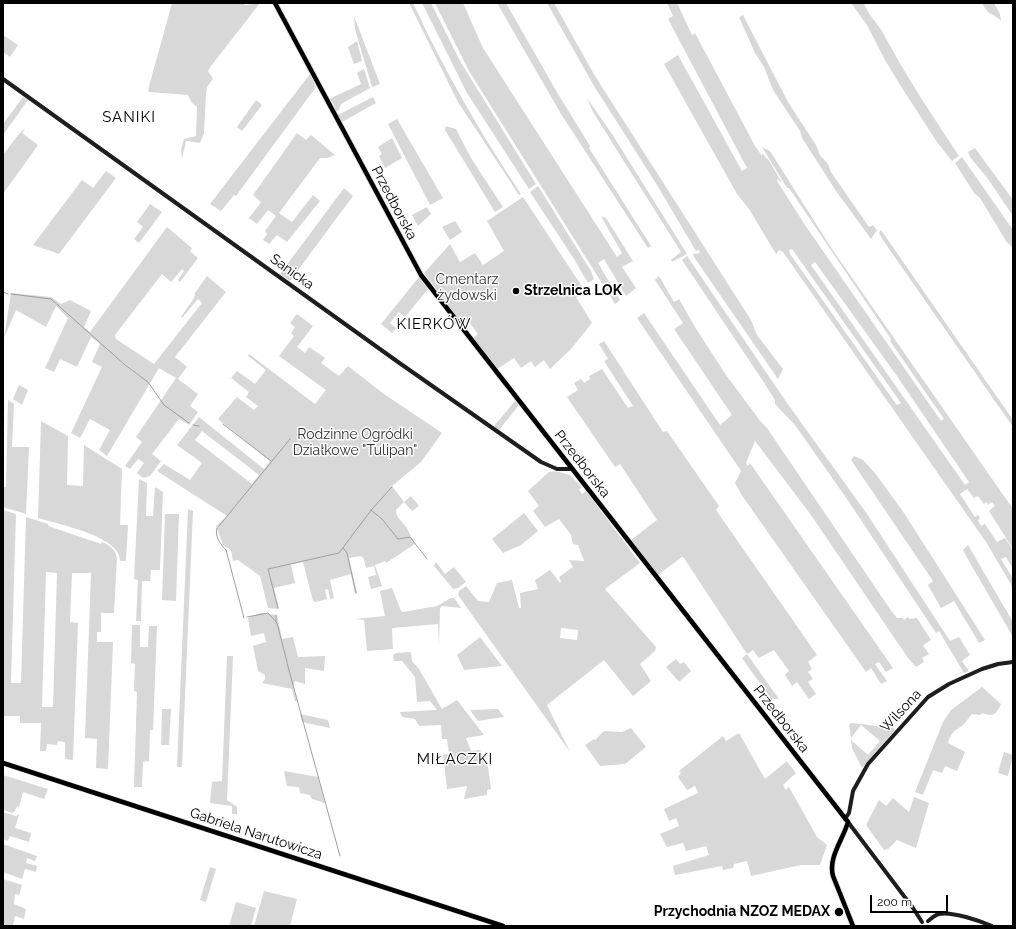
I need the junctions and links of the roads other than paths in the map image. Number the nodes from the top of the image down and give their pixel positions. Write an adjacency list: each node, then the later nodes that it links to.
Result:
1 (275, 3): 3 (main road, Przedborska)
2 (3, 79): 3 (street, Sanicka)
3 (572, 469): 6 (main road, Przedborska)
4 (1013, 662): 6 (street, Wilsona)
5 (3, 763): 8 (main road, Gabriela Narutowicza)
6 (846, 820): 7 (street, Przedborska); 9 (main road)
7 (926, 923): 10 (street)
8 (503, 926)
9 (853, 926)
10 (992, 926)

